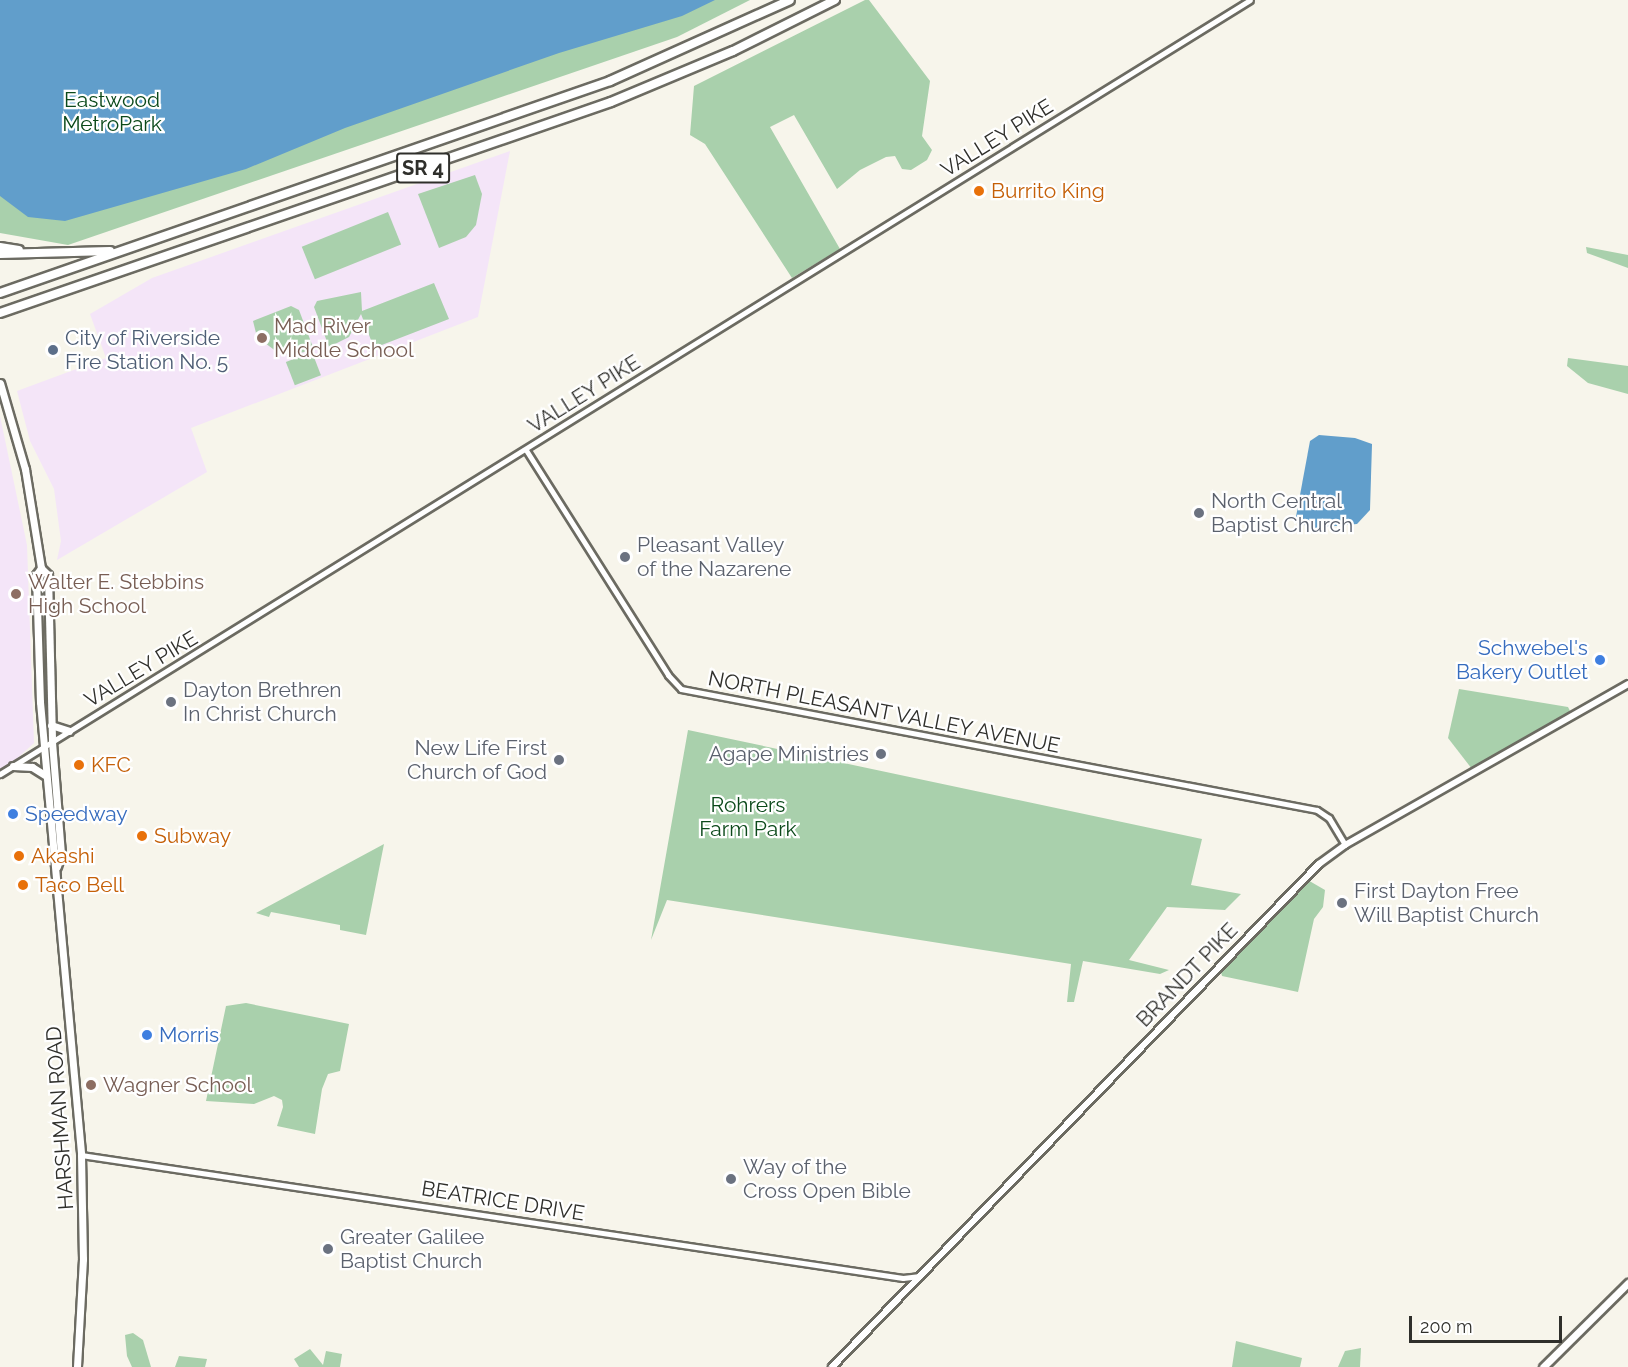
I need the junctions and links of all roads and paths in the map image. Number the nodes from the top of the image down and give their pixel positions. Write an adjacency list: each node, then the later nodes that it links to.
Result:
1 (790, 0): 4 (highway, SR 4)
2 (835, 0): 9 (highway, SR 4)
3 (1250, 0): 11 (street, VALLEY PIKE)
4 (138, 245): 7 (highway); 8 (highway, SR 4)
5 (0, 247): 7 (highway)
6 (0, 254): 7 (highway)
7 (48, 254)
8 (0, 293)
9 (0, 313)
10 (0, 383): 12 (main road, HARSHMAN ROAD)
11 (526, 450): 15 (street, VALLEY PIKE); 21 (street, NORTH PLEASANT VALLEY AVENUE)
12 (41, 568): 14 (main road, HARSHMAN ROAD); 17 (main road, HARSHMAN ROAD)
13 (1628, 684): 21 (main road, BRANDT PIKE)
14 (51, 724): 15 (main road); 16 (main road, HARSHMAN ROAD)
15 (69, 731): 16 (street, VALLEY PIKE)
16 (52, 742): 17 (street, VALLEY PIKE); 22 (main road, HARSHMAN ROAD)
17 (43, 747): 18 (street, VALLEY PIKE); 20 (main road, HARSHMAN ROAD)
18 (13, 766): 19 (street, VALLEY PIKE); 20 (main road)
19 (0, 774)
20 (45, 775): 22 (main road, HARSHMAN ROAD)
21 (1345, 845): 24 (main road, BRANDT PIKE)
22 (57, 866): 23 (main road, HARSHMAN ROAD)
23 (81, 1155): 24 (street, BEATRICE DRIVE); 26 (main road, HARSHMAN ROAD)
24 (920, 1276): 27 (main road, BRANDT PIKE)
25 (1628, 1283): 28 (main road)
26 (77, 1367)
27 (832, 1367)
28 (1543, 1367)

